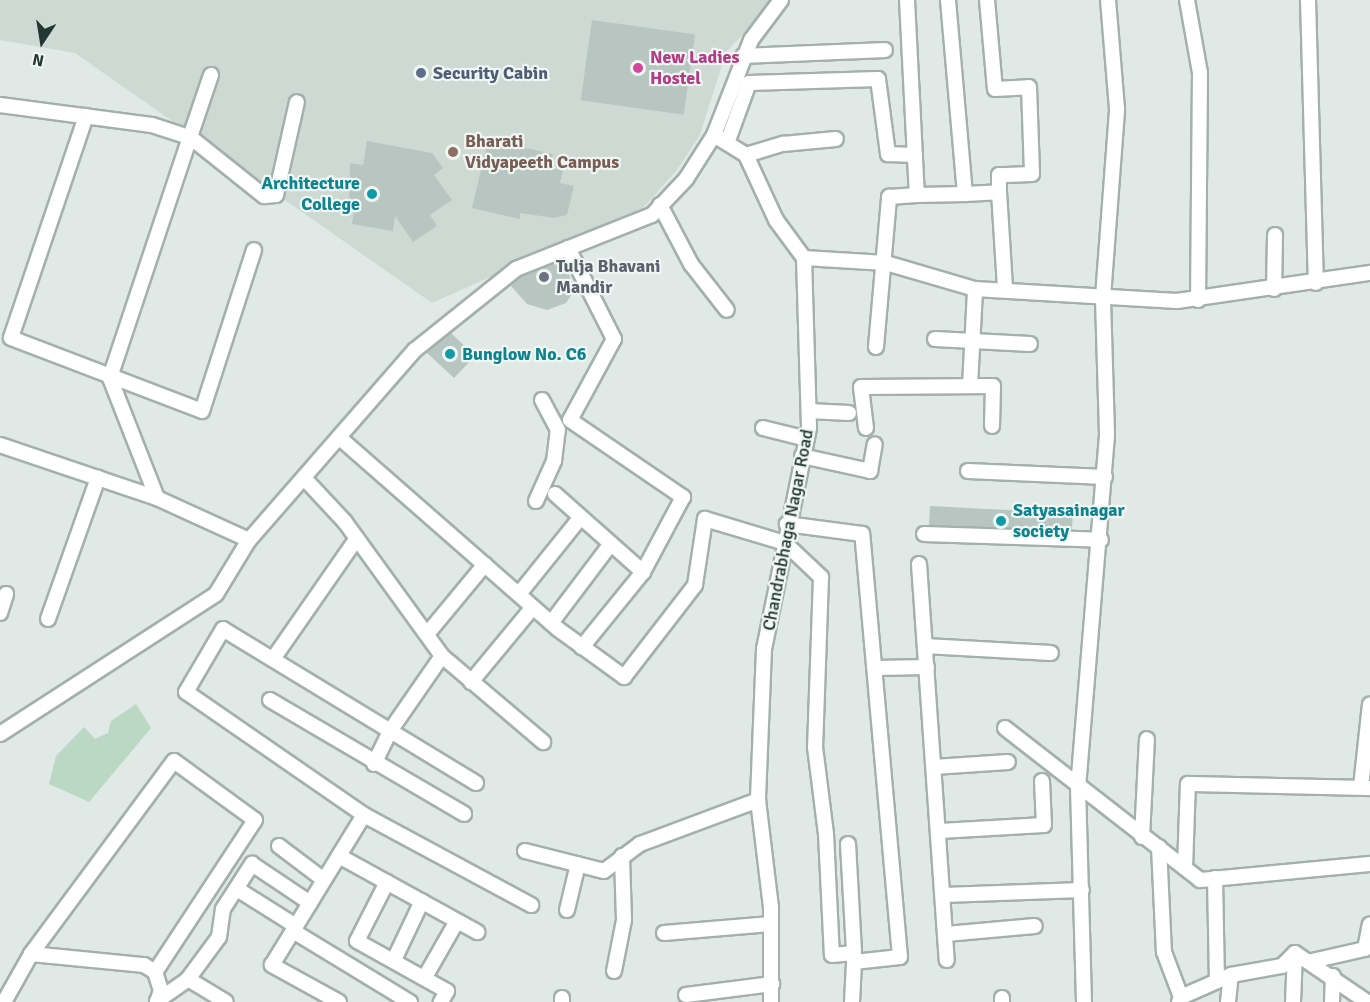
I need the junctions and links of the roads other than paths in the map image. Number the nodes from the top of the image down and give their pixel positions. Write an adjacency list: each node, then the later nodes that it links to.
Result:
1 (781, 0): 9 (street)
2 (907, 0): 19 (street)
3 (948, 0): 21 (street)
4 (987, 0): 20 (street)
5 (1108, 0): 34 (street)
6 (1187, 0): 35 (street)
7 (1308, 0): 30 (street)
8 (885, 50): 9 (street)
9 (743, 56): 14 (street)
10 (211, 75): 15 (street)
11 (297, 102): 15 (street)
12 (0, 105): 13 (street)
13 (86, 116): 15 (street); 41 (street)
14 (714, 135): 17 (street); 23 (street)
15 (190, 137): 41 (street)
16 (836, 139): 18 (street)
17 (727, 143): 18 (street); 19 (street)
18 (746, 155): 27 (street)
19 (915, 155): 22 (street)
20 (999, 192): 21 (street); 31 (street)
21 (965, 194): 22 (street)
22 (917, 195): 28 (street)
23 (660, 205): 25 (street); 36 (street)
24 (1275, 234): 33 (street)
25 (568, 248): 49 (street); 71 (street)
26 (254, 250): 41 (street)
27 (804, 258): 28 (street); 44 (street, Chandrabhaga Nagar Road)
28 (886, 263): 32 (street); 40 (street)
29 (1370, 273): 30 (street)
30 (1316, 283): 33 (street)
31 (1005, 288): 32 (street); 34 (street)
32 (975, 289): 38 (street)
33 (1274, 289): 35 (street)
34 (1102, 297): 35 (street); 55 (street)
35 (1198, 300)
36 (727, 310)
37 (935, 339): 38 (street)
38 (973, 340): 39 (street); 42 (street)
39 (1030, 344)
40 (876, 347)
41 (110, 378): 59 (street)
42 (970, 386): 46 (street); 48 (street)
43 (542, 400): 60 (street)
44 (809, 411): 45 (street); 50 (street, Chandrabhaga Nagar Road)
45 (849, 413)
46 (992, 426)
47 (763, 428): 50 (street)
48 (866, 428)
49 (341, 439): 57 (street); 69 (street)
50 (807, 439): 53 (street, Chandrabhaga Nagar Road)
51 (875, 444): 53 (street)
52 (0, 445): 56 (street)
53 (802, 456): 62 (street, Chandrabhaga Nagar Road)
54 (968, 471): 55 (street)
55 (1105, 477): 66 (street)
56 (98, 478): 59 (street); 76 (street)
57 (304, 478): 64 (street); 65 (street)
58 (555, 495): 61 (street)
59 (157, 498): 65 (street)
60 (537, 501)
61 (580, 518): 68 (street); 73 (street)
62 (787, 524): 67 (street, Chandrabhaga Nagar Road); 85 (street)
63 (924, 534): 66 (street)
64 (357, 538): 78 (street); 83 (street)
65 (249, 540): 91 (street)
66 (1101, 540): 99 (street)
67 (785, 543): 80 (street); 101 (street, Chandrabhaga Nagar Road); 135 (street)
68 (610, 545): 71 (street); 77 (street)
69 (485, 564): 73 (street); 78 (street)
70 (919, 564): 79 (street)
71 (643, 572): 80 (street)
72 (6, 594): 75 (street)
73 (519, 594): 74 (street)
74 (533, 607): 77 (street); 86 (street)
75 (0, 613)
76 (48, 619)
77 (551, 623): 80 (street)
78 (428, 633): 82 (street)
79 (925, 646): 81 (street); 84 (street)
80 (582, 647)
81 (1051, 653)
82 (442, 656): 86 (street); 90 (street)
83 (273, 659): 90 (street); 102 (street)
84 (927, 667): 85 (street); 96 (street)
85 (876, 668): 135 (street)
86 (471, 682): 93 (street)
87 (270, 700): 95 (street)
88 (1370, 704): 100 (street)
89 (1005, 728): 99 (street)
90 (390, 731): 95 (street); 98 (street)
91 (0, 734)
92 (1147, 739): 105 (street)
93 (543, 742)
94 (1008, 762): 96 (street)
95 (374, 764): 103 (street)
96 (934, 767): 104 (street)
97 (1042, 781): 104 (street)
98 (476, 783)
99 (1078, 788): 105 (street); 119 (street)
100 (1366, 788): 114 (street)
101 (758, 800): 111 (street); 126 (street, Chandrabhaga Nagar Road)
102 (364, 814): 110 (street); 123 (street)
103 (464, 814)
104 (940, 831): 120 (street)
105 (1142, 837): 108 (street)
106 (848, 844): 135 (street)
107 (279, 846): 116 (street)
108 (1159, 847): 114 (street); 148 (street)
109 (525, 851): 112 (street)
110 (339, 856): 116 (street); 117 (street)
111 (622, 856): 112 (street); 139 (street)
112 (578, 864): 124 (street)
113 (1370, 864): 115 (street)
114 (1185, 868): 115 (street)
115 (1215, 878): 145 (street)
116 (324, 880): 122 (street)
117 (387, 882): 121 (street); 136 (street)
118 (237, 888): 122 (street); 129 (street); 144 (street)
119 (1082, 890): 120 (street); 157 (street)
120 (944, 895): 132 (street)
121 (422, 901): 125 (street); 136 (street)
122 (310, 903): 129 (street)
123 (531, 905)
124 (567, 910)
125 (457, 921): 130 (street); 143 (street)
126 (771, 924): 131 (street); 146 (street, Chandrabhaga Nagar Road)
127 (1370, 924): 138 (street)
128 (1035, 926): 132 (street)
129 (295, 928): 152 (street); 153 (street)
130 (477, 932)
131 (664, 933)
132 (946, 934): 137 (street)
133 (1295, 953): 138 (street); 141 (street); 159 (street)
134 (31, 954): 140 (street); 140 (street); 150 (street)
135 (854, 957): 156 (street)
136 (394, 960): 143 (street)
137 (947, 960)
138 (1312, 961): 142 (street)
139 (614, 971)
140 (155, 972): 149 (street)
141 (1231, 975): 145 (street); 158 (street)
142 (1333, 976): 160 (street); 161 (street)
143 (425, 977): 154 (street)
144 (188, 980): 149 (street); 151 (street)
145 (1217, 981): 148 (street)
146 (772, 984): 147 (street); 155 (street, Chandrabhaga Nagar Road)
147 (686, 995)
148 (1180, 999)
149 (157, 1001)
150 (4, 1002)
151 (225, 1002)
152 (339, 1002)
153 (410, 1002)
154 (441, 1002)
155 (771, 1002)
156 (852, 1002)
157 (1084, 1002)
158 (1228, 1002)
159 (1293, 1002)
160 (1332, 1002)
161 (1367, 1002)

